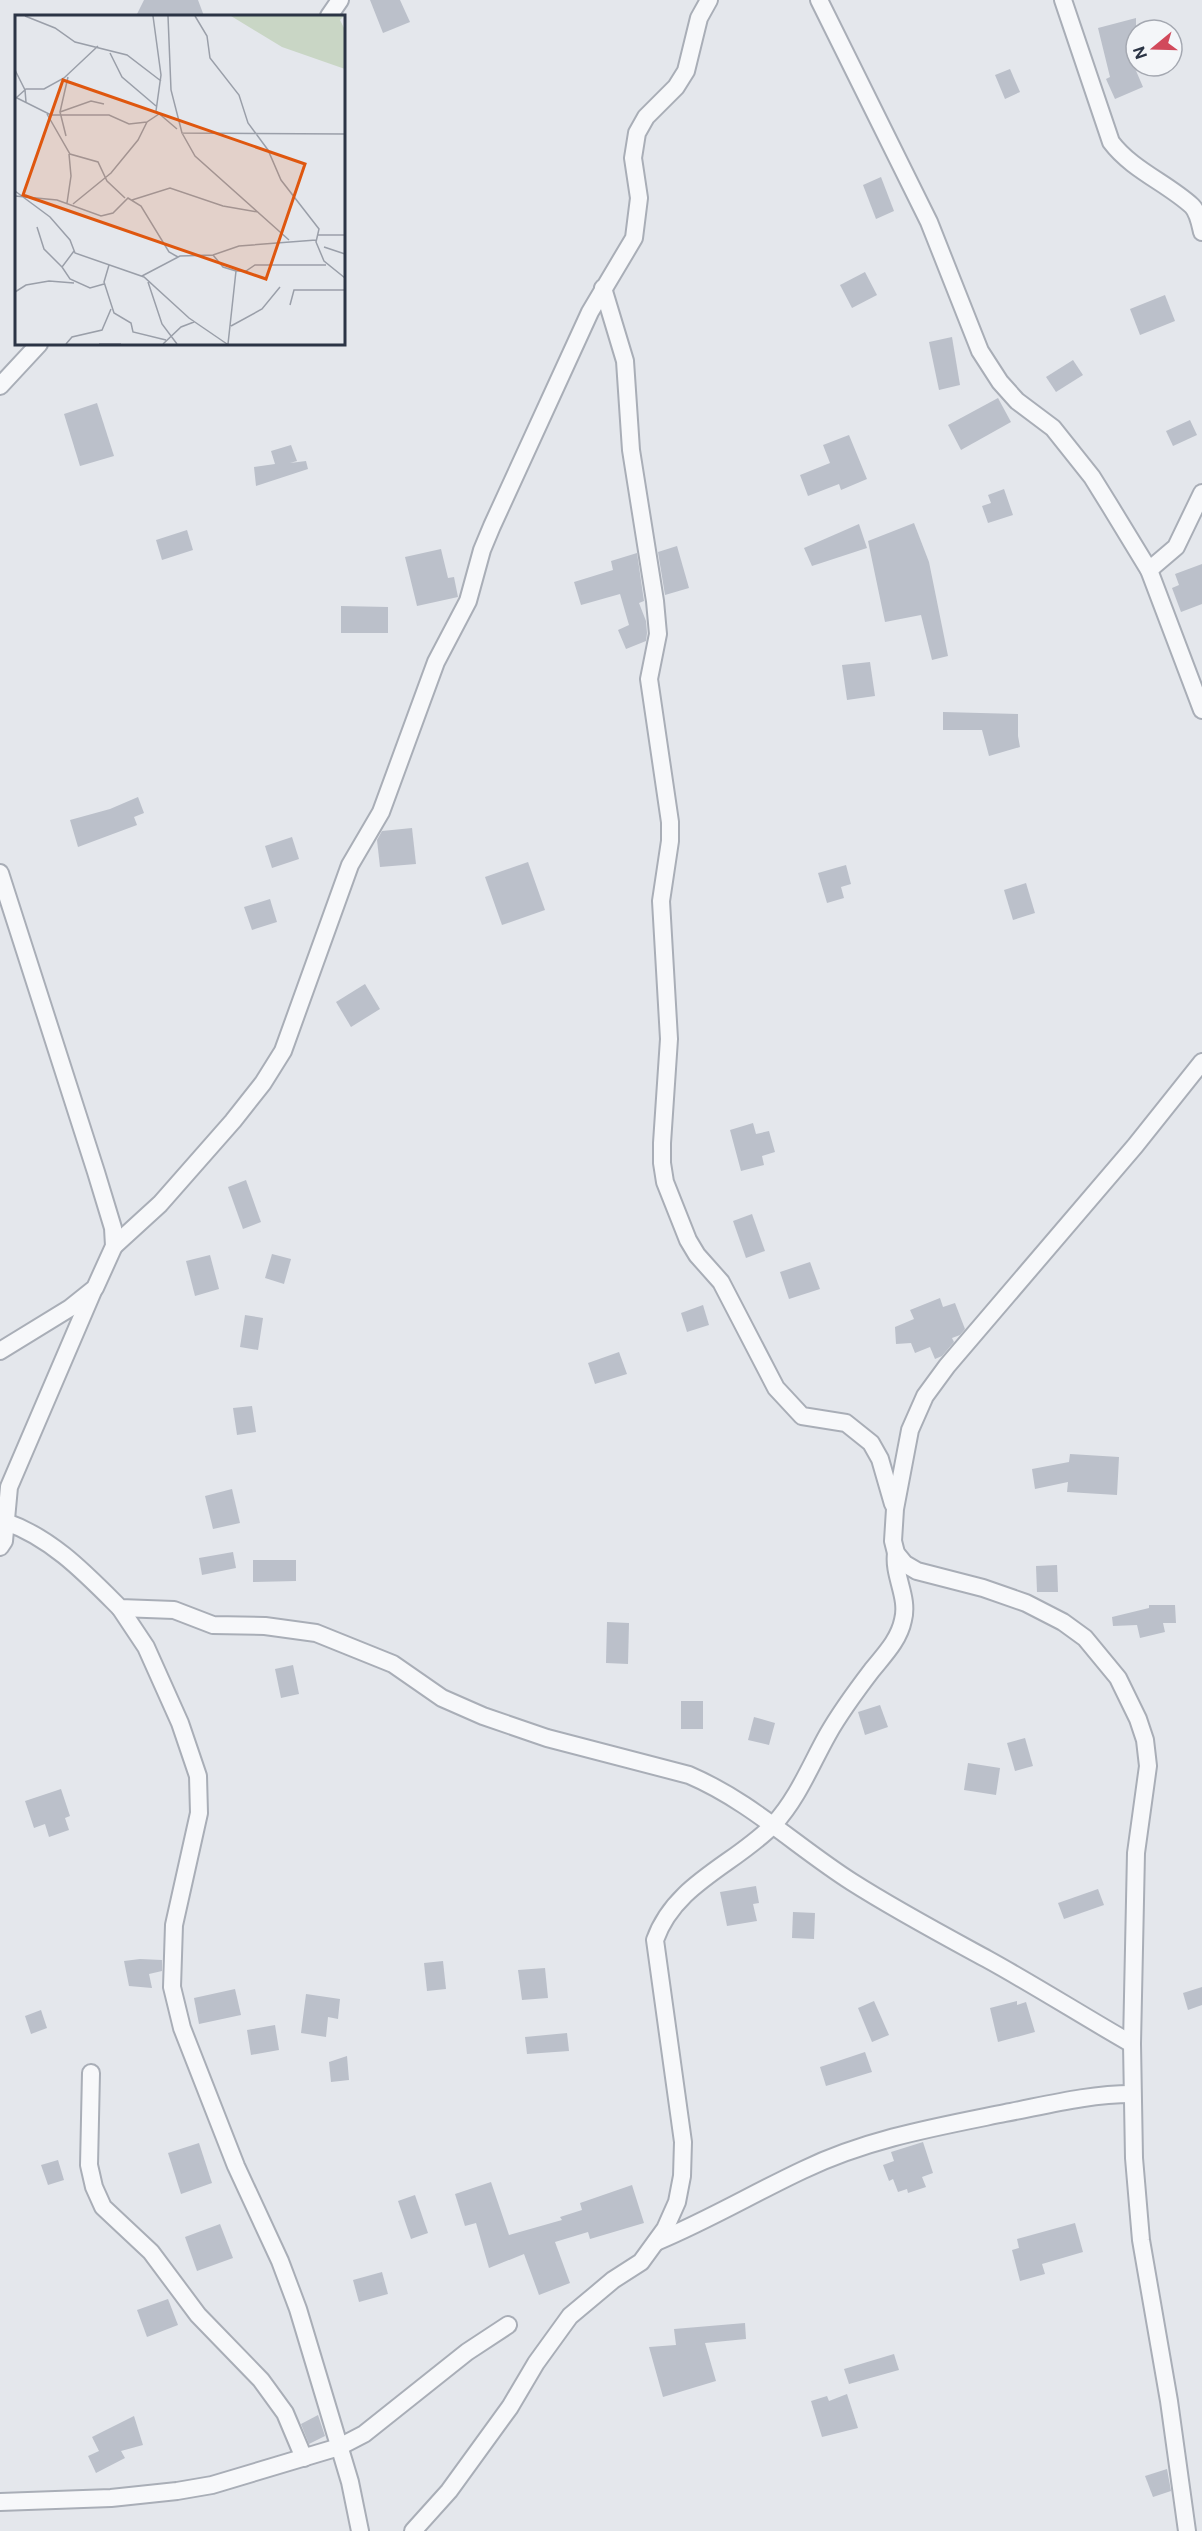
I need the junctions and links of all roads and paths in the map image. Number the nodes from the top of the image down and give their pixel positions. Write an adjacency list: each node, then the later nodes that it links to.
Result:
1 (340, 0): 5 (street)
2 (709, 0): 7 (street)
3 (819, 0): 11 (street)
4 (1063, 0): 6 (street)
5 (330, 15)
6 (1202, 232)
7 (603, 288): 15 (street); 18 (street)
8 (38, 345): 9 (street)
9 (0, 386)
10 (1202, 493): 11 (street)
11 (1149, 570): 12 (street)
12 (1202, 710)
13 (0, 873): 15 (street)
14 (1202, 1062): 18 (street)
15 (114, 1245): 16 (street)
16 (94, 1288): 17 (street); 19 (street)
17 (0, 1352)
18 (895, 1509): 21 (street)
19 (6, 1522): 20 (street); 22 (street)
20 (0, 1547)
21 (896, 1553): 23 (street); 24 (street)
22 (120, 1608): 23 (street); 29 (street)
23 (773, 1824): 24 (street); 27 (street)
24 (1132, 2044): 26 (street)
25 (91, 2073): 30 (street)
26 (1132, 2094): 27 (street); 34 (street)
27 (655, 2242): 33 (street)
28 (508, 2325): 29 (street)
29 (339, 2446): 30 (street); 32 (street)
30 (304, 2458): 31 (street)
31 (0, 2502)
32 (360, 2531)
33 (413, 2531)
34 (1187, 2531)

